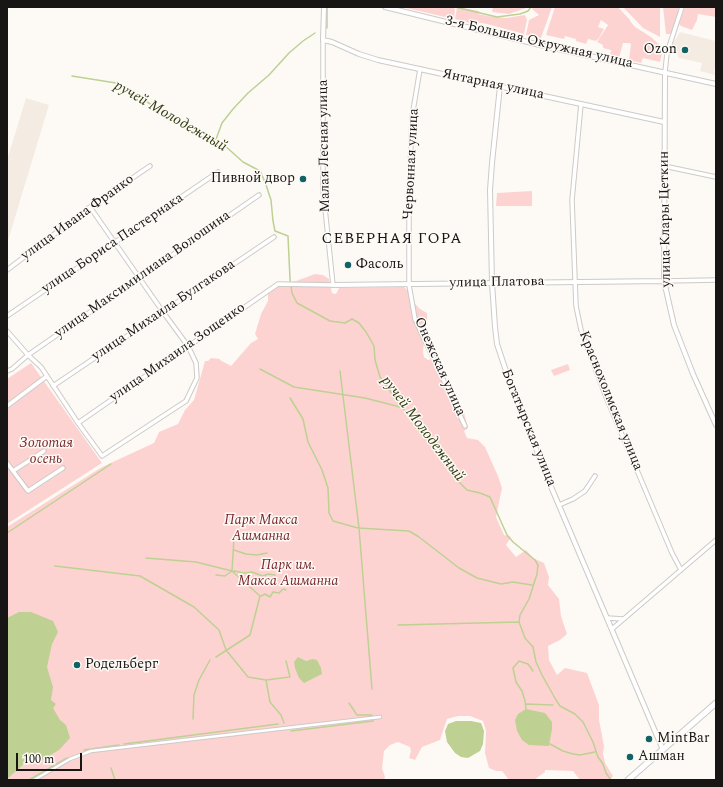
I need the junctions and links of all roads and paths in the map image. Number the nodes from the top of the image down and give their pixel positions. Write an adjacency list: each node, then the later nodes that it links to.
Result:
1 (324, 7): 4 (street, Малая Лесная улица)
2 (385, 7): 6 (street, 3-я Большая Окружная улица)
3 (682, 7): 6 (street, улица Клары Цеткин)
4 (323, 40): 5 (street, Янтарная улица); 26 (street, Малая Лесная улица)
5 (420, 69): 8 (street, Янтарная улица); 27 (street, Червонная улица)
6 (665, 72): 7 (street, 3-я Большая Окружная улица); 10 (street, улица Клары Цеткин)
7 (716, 84)
8 (500, 86): 9 (street, Янтарная улица); 24 (street, Богатырская улица)
9 (581, 104): 10 (street, Янтарная улица); 23 (street, Краснохолмская улица)
10 (664, 122): 12 (street, улица Клары Цеткин)
11 (150, 166): 16 (street, улица Ивана Франко)
12 (664, 166): 14 (street); 22 (street, улица Клары Цеткин)
13 (218, 172): 18 (street, улица Бориса Пастернака)
14 (716, 178)
15 (259, 195): 20 (street, улица Максимилиана Волошина)
16 (90, 206): 18 (street); 19 (street, улица Ивана Франко)
17 (274, 237): 28 (street, улица Михаила Булгакова)
18 (115, 242): 20 (street); 29 (street, улица Бориса Пастернака)
19 (7, 270)
20 (139, 278): 28 (street); 32 (street, улица Максимилиана Волошина)
21 (716, 280): 22 (street, улица Платова)
22 (664, 281): 23 (street, улица Платова); 38 (street, улица Клары Цеткин)
23 (576, 282): 24 (street, улица Платова); 47 (street, Краснохолмская улица)
24 (492, 283): 27 (street, улица Платова); 45 (street, Богатырская улица)
25 (278, 284): 26 (street, улица Платова); 31 (street, улица Михаила Зощенко)
26 (333, 285): 27 (street, улица Платова)
27 (410, 285): 39 (street, Онежская улица)
28 (163, 312): 31 (street); 35 (street, улица Михаила Булгакова)
29 (7, 316)
30 (7, 331): 32 (street)
31 (188, 346): 37 (street, улица Михаила Зощенко); 37 (street)
32 (28, 355): 33 (street, улица Максимилиана Волошина); 34 (street)
33 (7, 371)
34 (47, 376): 35 (street); 36 (street)
35 (53, 386): 37 (street)
36 (7, 406)
37 (78, 423)
38 (716, 425)
39 (465, 426)
40 (44, 451): 43 (street)
41 (7, 463): 43 (street)
42 (64, 468): 43 (street)
43 (13, 471)
44 (595, 476): 45 (street)
45 (559, 505): 48 (street, Богатырская улица)
46 (716, 540): 47 (street)
47 (681, 570): 49 (street)
48 (607, 618): 49 (street); 50 (street, Богатырская улица)
49 (623, 619): 50 (street)
50 (612, 629): 53 (street, Богатырская улица)
51 (716, 703): 53 (main road)
52 (380, 717): 55 (street)
53 (663, 750): 54 (main road)
54 (635, 778): 56 (main road)
55 (34, 780)
56 (628, 780)

